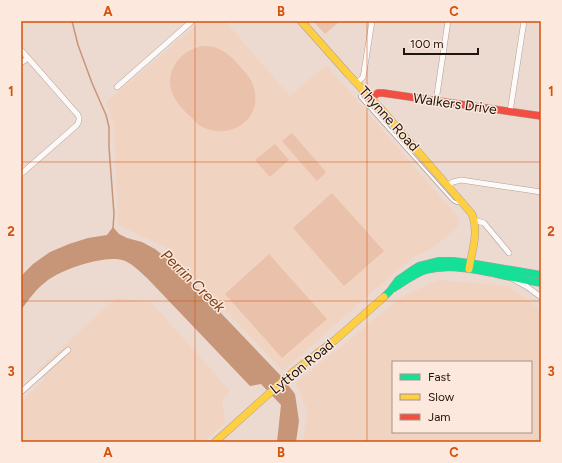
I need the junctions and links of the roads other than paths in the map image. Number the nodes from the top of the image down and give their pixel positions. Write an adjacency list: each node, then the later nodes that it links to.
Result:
1 (192, 21): 10 (street)
2 (301, 21): 9 (main road, Thynne Road)
3 (372, 21): 9 (street)
4 (448, 21): 13 (street)
5 (524, 21): 14 (street)
6 (21, 50): 7 (street)
7 (28, 58): 8 (street); 16 (street)
8 (21, 64)
9 (357, 84): 11 (main road, Thynne Road)
10 (117, 87)
11 (363, 90): 12 (main road, Thynne Road); 19 (lane)
12 (371, 98): 13 (main road, Walkers Drive); 17 (main road, Thynne Road)
13 (436, 101): 14 (main road, Walkers Drive)
14 (510, 112): 15 (main road, Walkers Drive)
15 (541, 116)
16 (21, 174)
17 (448, 185): 18 (street); 19 (main road, Thynne Road)
18 (541, 192)
19 (462, 202): 20 (main road, Thynne Road)
20 (474, 220): 21 (street, Thynne Road); 22 (main road)
21 (509, 253)
22 (470, 266): 23 (main road, Lytton Road); 24 (main road, Lytton Road); 29 (main road, Lytton Road)
23 (541, 275)
24 (509, 277): 25 (main road, Lytton Road); 26 (street)
25 (541, 283)
26 (541, 297)
27 (68, 350): 28 (street)
28 (21, 392)
29 (215, 442)

